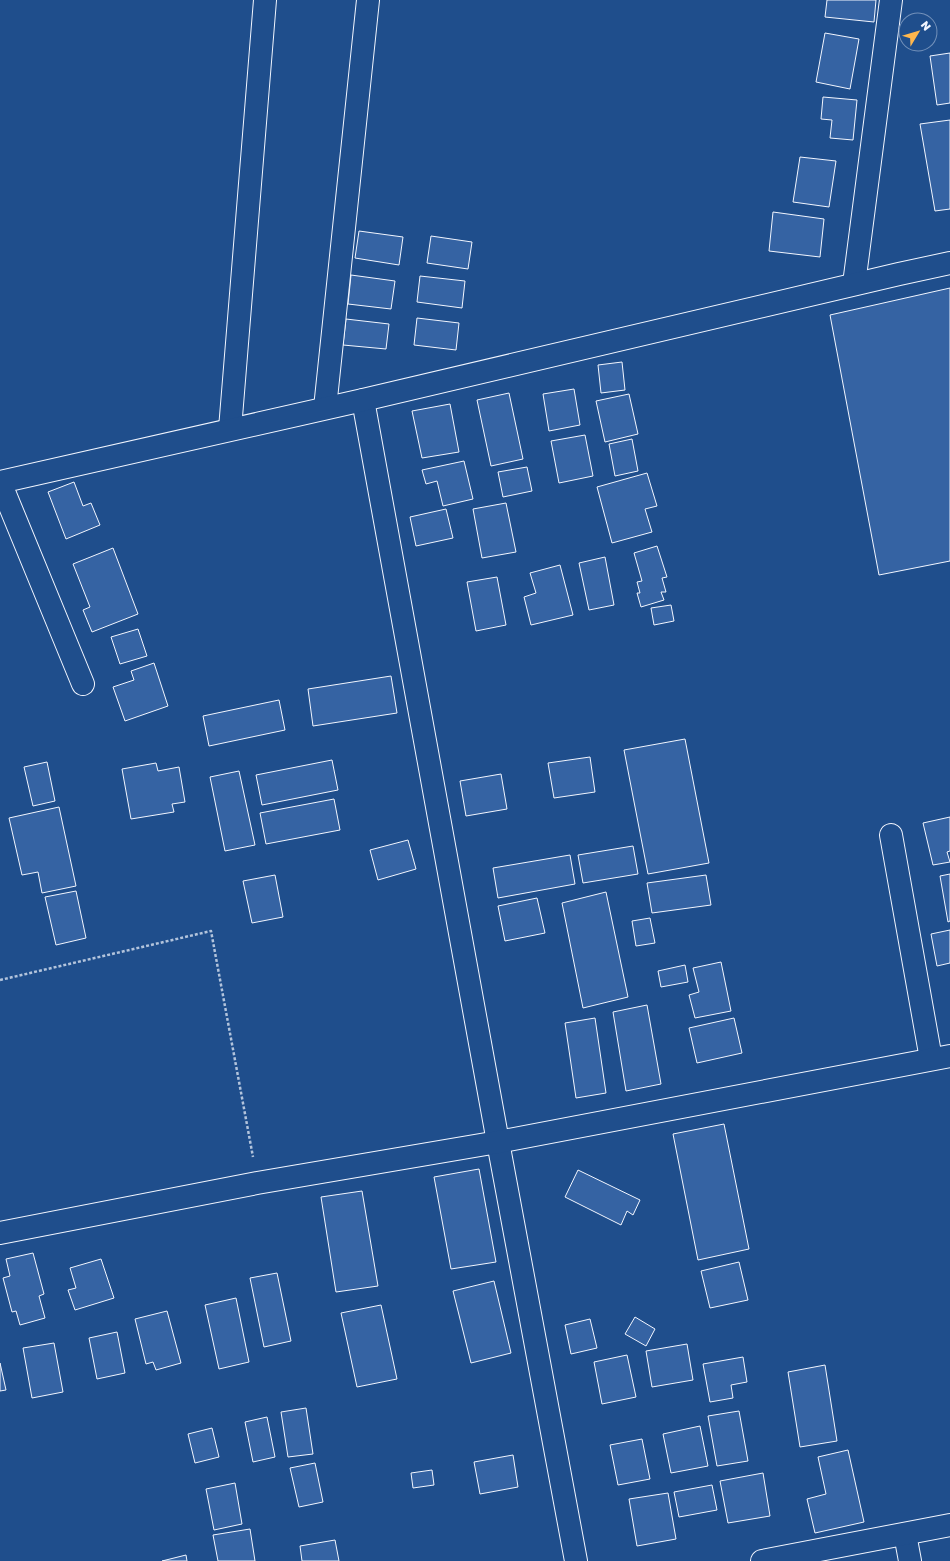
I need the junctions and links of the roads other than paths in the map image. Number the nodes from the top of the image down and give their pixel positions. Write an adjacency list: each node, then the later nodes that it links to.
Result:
1 (265, 0): 8 (street)
2 (368, 0): 7 (street)
3 (891, 0): 5 (street)
4 (950, 263): 5 (street)
5 (854, 284): 6 (street)
6 (363, 400): 7 (street); 12 (street)
7 (325, 408): 8 (street)
8 (230, 429): 9 (street)
9 (83, 684)
10 (890, 835): 11 (street)
11 (940, 1058): 12 (street)
12 (498, 1142): 13 (street); 16 (street)
13 (0, 1233)
14 (950, 1525): 15 (street)
15 (905, 1534): 17 (street); 18 (street)
16 (576, 1561)
17 (762, 1561)
18 (910, 1561)

